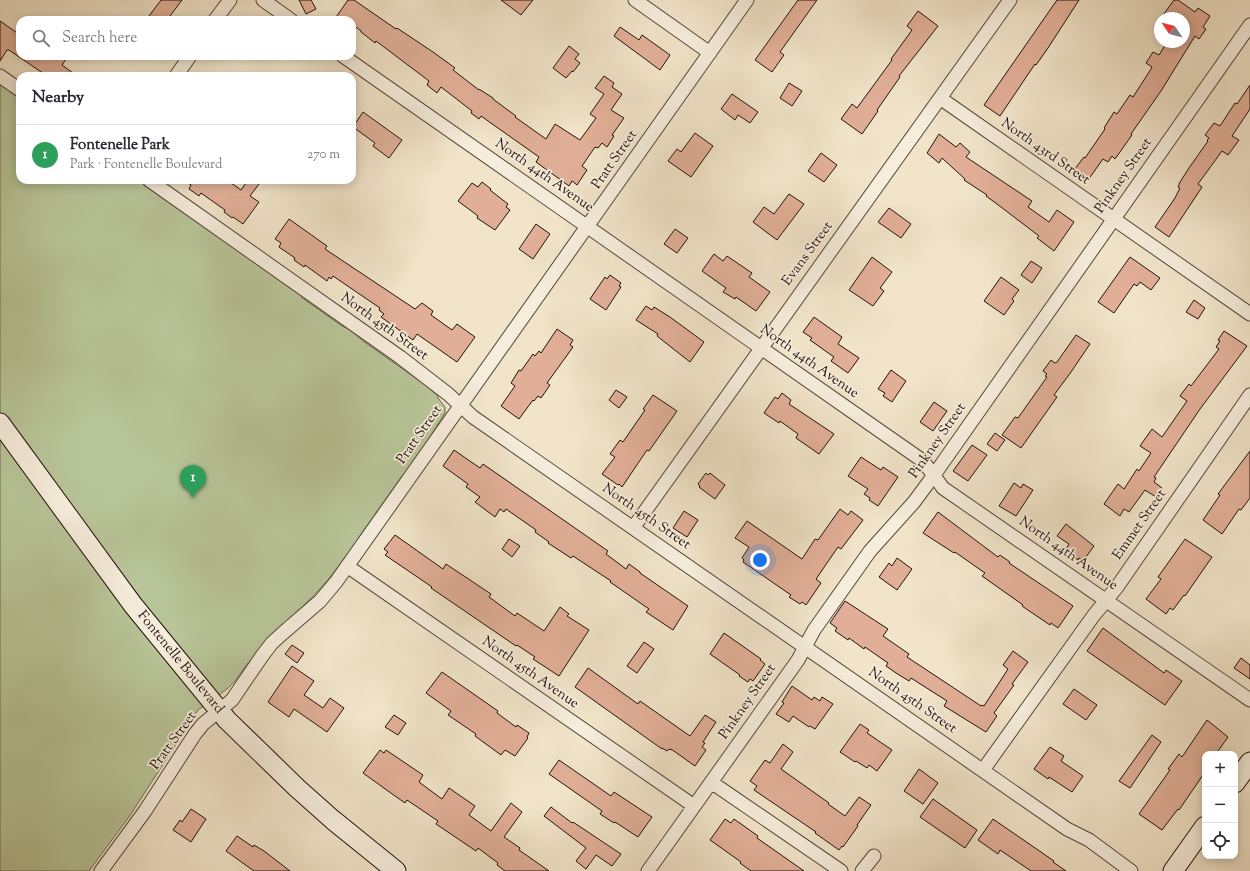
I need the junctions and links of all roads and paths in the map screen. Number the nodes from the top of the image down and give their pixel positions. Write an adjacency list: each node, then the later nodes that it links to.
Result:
1 (230, 0): 6 (street)
2 (263, 0): 7 (street)
3 (635, 0): 9 (street)
4 (747, 0): 9 (street, Pratt Street)
5 (1010, 0): 15 (street, Evans Street)
6 (218, 16)
7 (285, 16)
8 (1250, 25): 17 (street, Pinkney Street)
9 (710, 53): 18 (street, Pratt Street)
10 (187, 60): 12 (street)
11 (349, 60): 18 (street, North 44th Avenue)
12 (179, 72)
13 (0, 76): 14 (street)
14 (16, 87)
15 (940, 98): 17 (street, North 43rd Street); 20 (street, Evans Street)
16 (155, 184): 22 (street, North 45th Street)
17 (1113, 219): 19 (street, North 43rd Street); 24 (street, Pinkney Street)
18 (588, 226): 20 (street, North 44th Avenue); 22 (street, Pratt Street)
19 (1250, 314)
20 (761, 348): 24 (street, North 44th Avenue); 25 (street, Evans Street)
21 (1250, 395): 27 (street, Emmet Street)
22 (461, 405): 25 (street, North 45th Street); 26 (street, Pratt Street)
23 (0, 423): 30 (main road, Fontenelle Boulevard)
24 (934, 475): 27 (street, North 44th Avenue); 28 (street, Pinkney Street)
25 (634, 528): 28 (street, North 45th Street)
26 (347, 566): 30 (street, Pratt Street); 35 (street, North 45th Avenue)
27 (1106, 600): 29 (street, North 44th Avenue); 32 (street, Emmet Street)
28 (805, 646): 32 (street, North 45th Street); 34 (street, Pinkney Street)
29 (1250, 700)
30 (219, 711): 38 (street, Pratt Street); 39 (main road, Fontenelle Boulevard)
31 (1250, 762): 33 (main road)
32 (983, 770): 43 (street, North 45th Street)
33 (1238, 779)
34 (711, 782): 35 (street, Pinkney Street); 41 (street)
35 (694, 806): 40 (street, Pinkney Street)
36 (1202, 830): 44 (main road)
37 (874, 856): 42 (street)
38 (102, 871)
39 (396, 871)
40 (648, 871)
41 (841, 871)
42 (862, 871)
43 (1131, 871)
44 (1173, 871)

